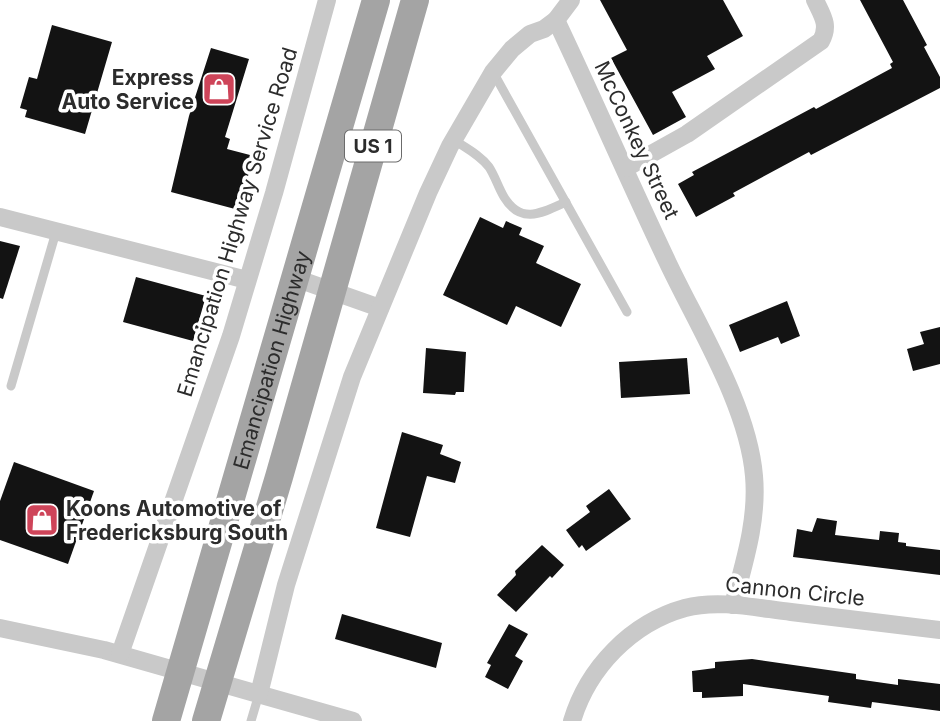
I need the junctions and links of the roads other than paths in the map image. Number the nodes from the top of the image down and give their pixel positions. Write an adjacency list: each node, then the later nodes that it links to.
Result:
1 (327, 0): 14 (street, Emancipation Highway Service Road)
2 (376, 0): 13 (main road, Emancipation Highway / US 1)
3 (415, 0): 15 (main road, Emancipation Highway / US 1)
4 (571, 0): 6 (street)
5 (815, 0): 9 (street)
6 (556, 20): 7 (street); 9 (street, McConkey Street)
7 (493, 72): 8 (street); 10 (lane)
8 (454, 140): 10 (lane); 16 (street)
9 (626, 168): 19 (street, McConkey Street)
10 (566, 202): 17 (lane)
11 (0, 217): 12 (street)
12 (56, 232): 14 (street); 18 (lane)
13 (295, 278): 15 (street); 23 (main road, Emancipation Highway / US 1)
14 (247, 280): 22 (street, Emancipation Highway Service Road)
15 (331, 291): 16 (street); 24 (main road, Emancipation Highway / US 1)
16 (380, 309): 25 (street)
17 (627, 312)
18 (11, 386)
19 (733, 606): 21 (street, Cannon Circle); 31 (street, Cannon Circle)
20 (0, 628): 22 (street)
21 (940, 630)
22 (120, 654): 23 (street)
23 (181, 670): 24 (street); 27 (main road, Emancipation Highway / US 1)
24 (217, 682): 25 (street); 28 (main road, Emancipation Highway / US 1)
25 (259, 694): 26 (street); 29 (lane)
26 (317, 716): 30 (street)
27 (166, 721)
28 (206, 721)
29 (251, 721)
30 (353, 721)
31 (572, 721)

